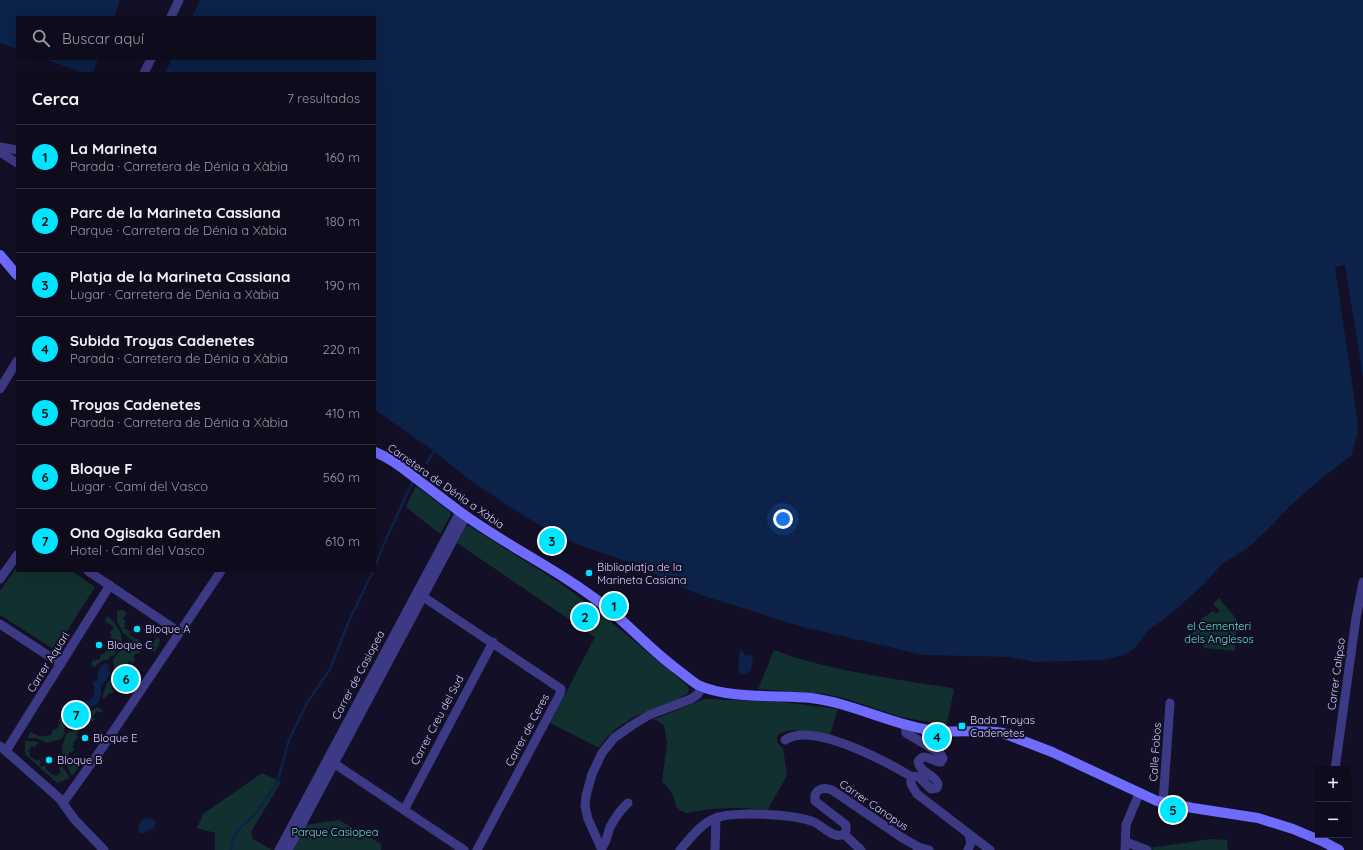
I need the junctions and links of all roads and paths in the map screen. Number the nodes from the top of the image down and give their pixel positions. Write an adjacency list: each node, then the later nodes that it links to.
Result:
1 (179, 0): 2 (street)
2 (171, 16)
3 (150, 60): 4 (street)
4 (144, 72)
5 (0, 147): 6 (street)
6 (16, 150)
7 (0, 152): 8 (street)
8 (16, 162)
9 (0, 255): 10 (street); 11 (street)
10 (16, 265)
11 (16, 274)
12 (16, 363): 13 (street)
13 (0, 389)
14 (376, 452): 15 (street, Carretera de Dénia a Xàbia)
15 (463, 514): 22 (street, Carrer de Casiopea); 27 (street, Carretera de Dénia a Xàbia)
16 (16, 556): 19 (street)
17 (89, 572): 21 (street)
18 (220, 572): 24 (street)
19 (0, 579)
20 (1363, 582): 33 (street, Carrer Calipso)
21 (110, 586): 24 (street); 26 (street, Carrer Aquari)
22 (420, 595): 25 (street, Carrer de Ceres); 32 (street, Carrer de Casiopea)
23 (0, 624): 26 (street)
24 (179, 632): 36 (street)
25 (492, 642): 39 (street, Carrer Creu del Sud); 50 (street, Carrer de Ceres)
26 (61, 664): 31 (street, Carrer Aquari)
27 (702, 687): 29 (street, Carretera de Dénia a Xàbia); 45 (street)
28 (1170, 704): 38 (street, Calle Fobos)
29 (905, 724): 34 (street); 35 (street, Carretera de Dénia a Xàbia)
30 (785, 740): 34 (street)
31 (3, 749): 36 (street)
32 (331, 761): 39 (street); 47 (street, Carrer de Casiopea); 48 (street, Carrer de Casiopea)
33 (1335, 766)
34 (912, 777): 42 (street)
35 (1139, 794): 38 (street, Carretera de Dénia a Xàbia); 44 (street)
36 (63, 803): 46 (street)
37 (628, 803): 45 (street)
38 (1163, 803): 43 (street, Carretera de Dénia a Xàbia)
39 (404, 810): 49 (street)
40 (716, 818): 41 (street, Carrer Canopus); 51 (street, Carrer Canopus); 52 (street)
41 (844, 834): 53 (street, Carrer Canopus); 54 (street, Carrer Canopus)
42 (969, 834): 55 (street); 56 (street)
43 (1325, 839): 58 (street, Carretera de Dénia a Xàbia)
44 (1126, 846): 57 (street)
45 (601, 849)
46 (104, 850)
47 (279, 850)
48 (288, 850)
49 (464, 850)
50 (478, 850)
51 (680, 850)
52 (715, 850)
53 (861, 850)
54 (929, 850)
55 (968, 850)
56 (990, 850)
57 (1147, 850)
58 (1339, 850)

